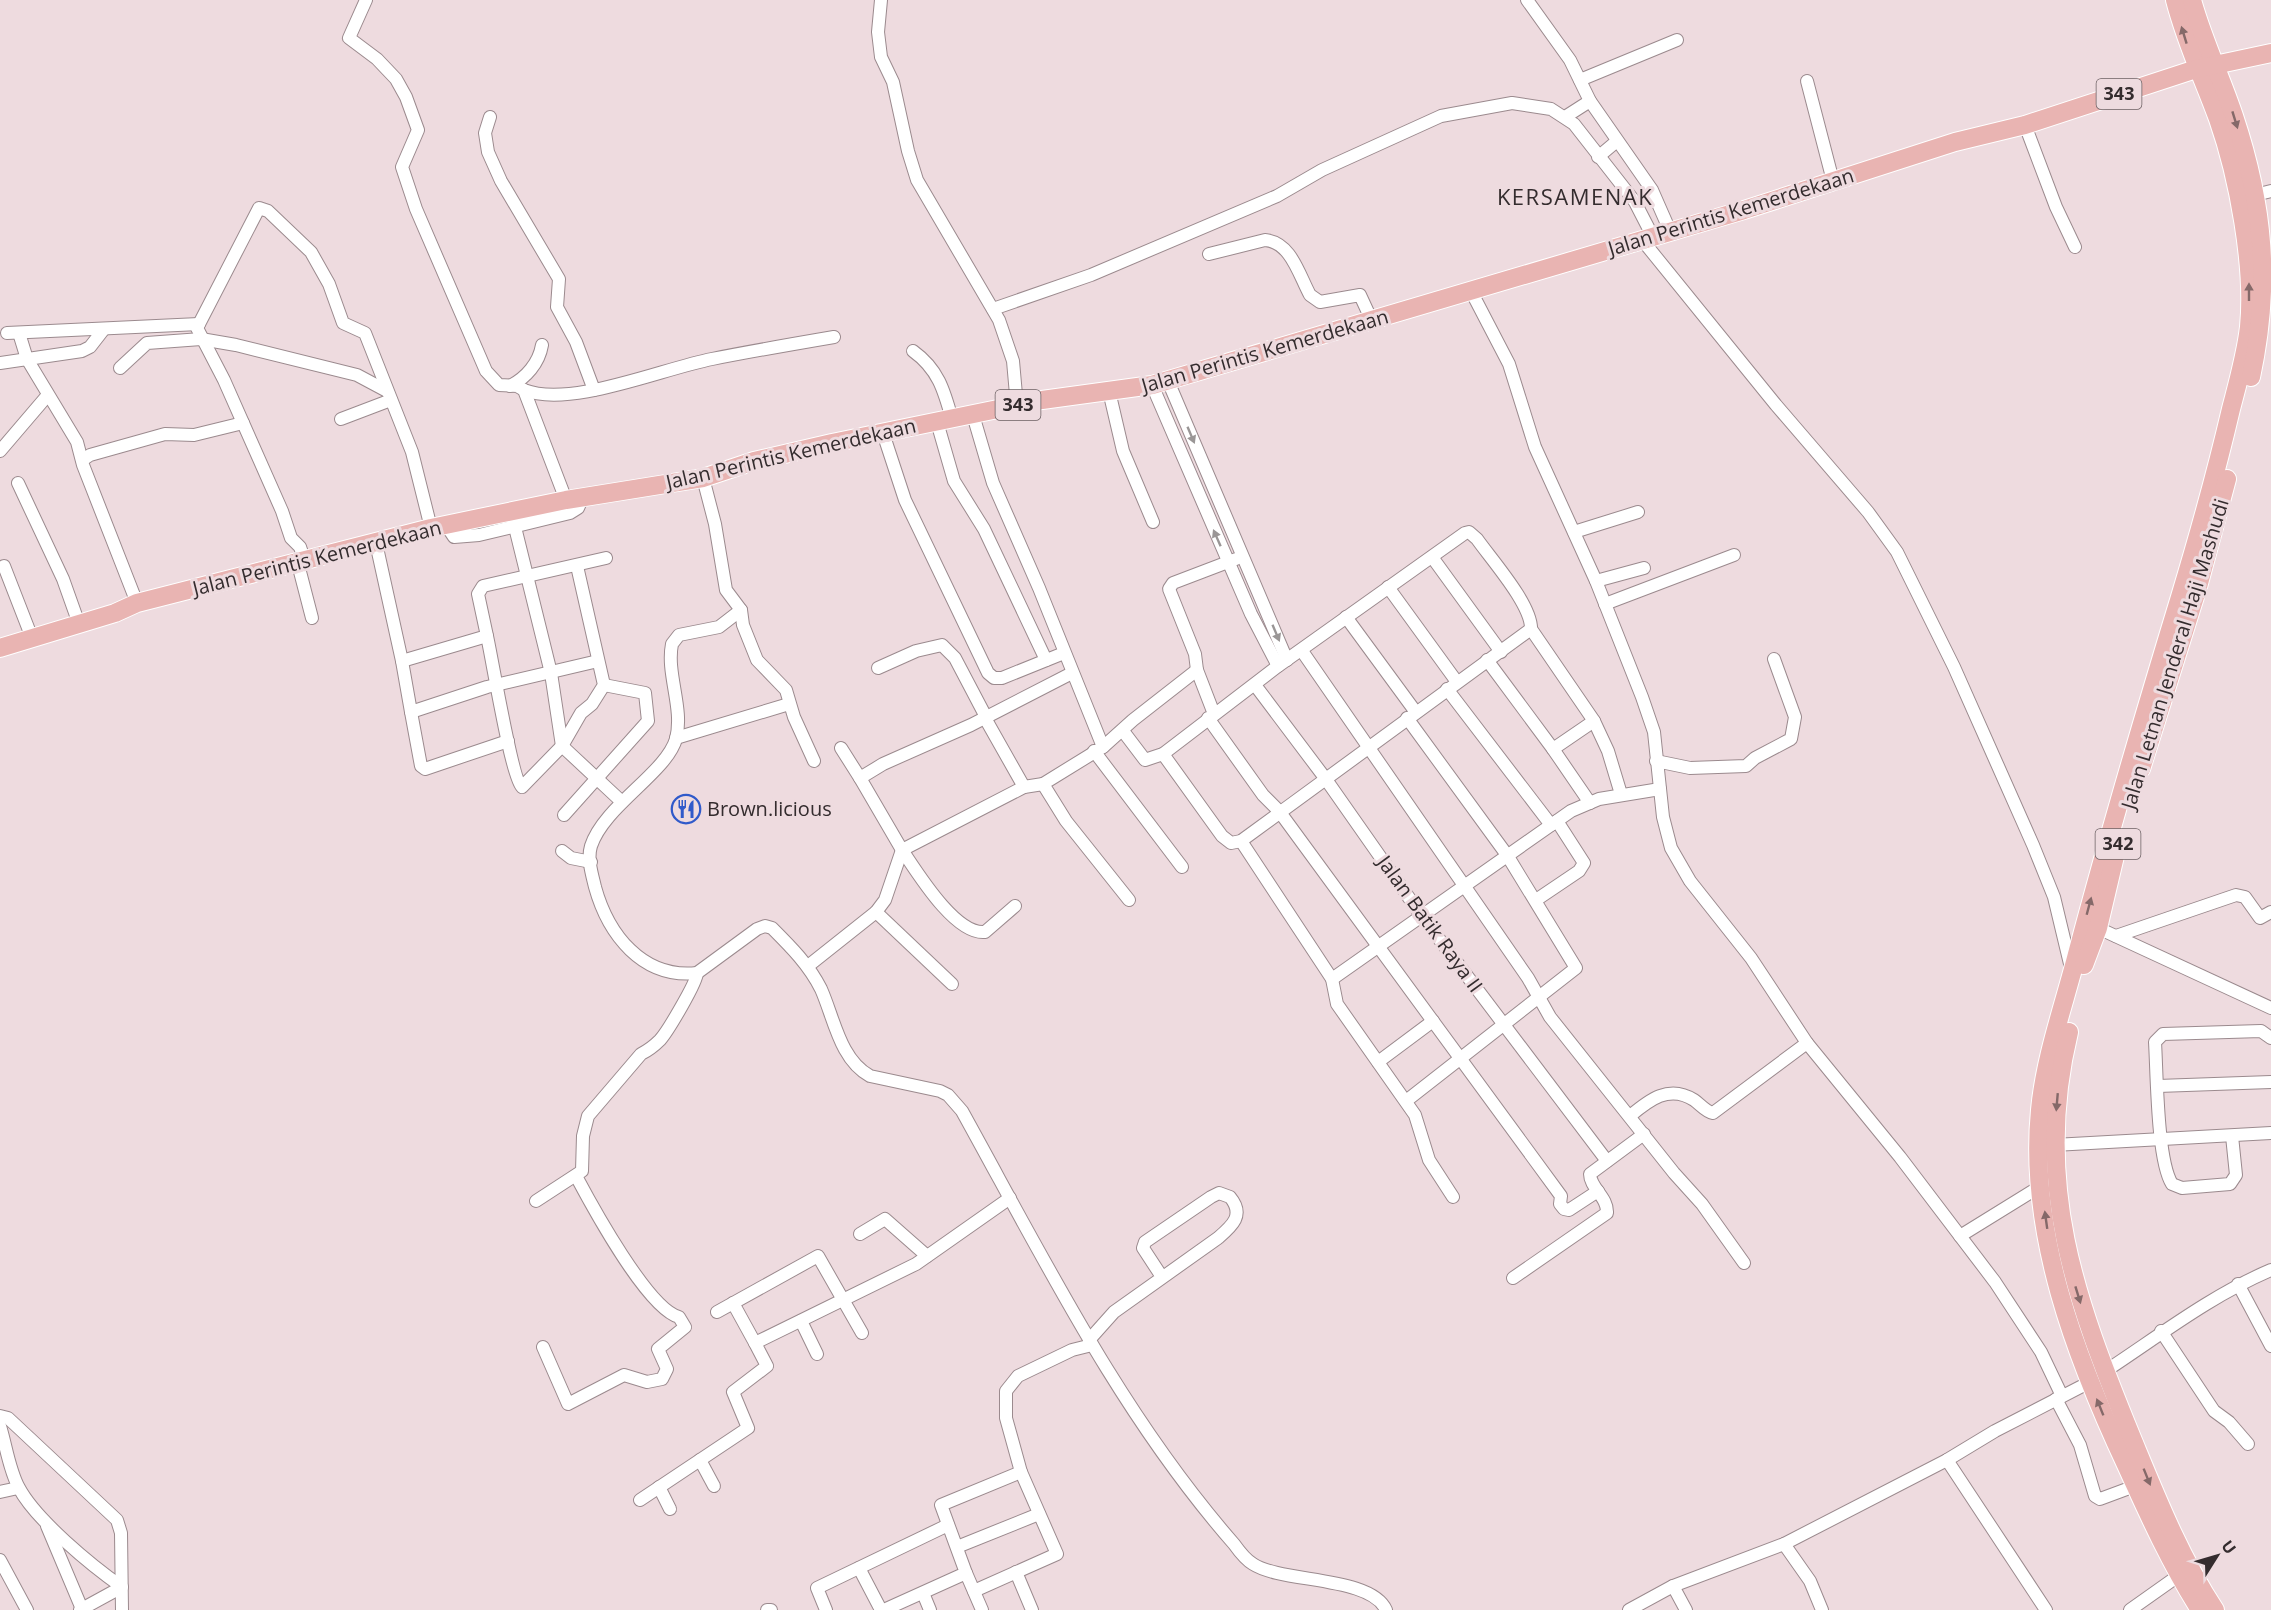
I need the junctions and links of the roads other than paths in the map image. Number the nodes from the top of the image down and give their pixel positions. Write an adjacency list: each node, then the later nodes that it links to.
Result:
1 (366, 0): 36 (street)
2 (881, 0): 23 (street)
3 (1527, 0): 9 (street)
4 (2175, 0): 8 (main road, one-way to 4)
5 (2192, 0): 8 (main road)
6 (1677, 40): 9 (street)
7 (2271, 52): 8 (main road, Jalan Perintis Kemerdekaan / 343)
8 (2205, 67): 14 (main road, Jalan Perintis Kemerdekaan / 343); 18 (main road, Jalan Letnan Jenderal Haji Mashudi / 342, one-way to 18); 77 (main road, Jalan Letnan Jenderal Haji Mashudi / 342, one-way to 8)
9 (1580, 80): 11 (street)
10 (1807, 81): 17 (street)
11 (1590, 101): 13 (street); 15 (street)
12 (490, 117): 39 (street)
13 (1565, 117): 16 (street); 23 (street)
14 (2025, 125): 17 (main road, Jalan Perintis Kemerdekaan / 343); 20 (street)
15 (1617, 141): 16 (street); 19 (street)
16 (1598, 158): 19 (street)
17 (1833, 181): 19 (main road, Jalan Perintis Kemerdekaan / 343)
18 (2263, 193): 77 (main road, Jalan Letnan Jenderal Haji Mashudi / 342)
19 (1655, 236): 22 (main road, Jalan Perintis Kemerdekaan / 343); 151 (street)
20 (2075, 247)
21 (1209, 254): 24 (street)
22 (1471, 291): 24 (main road, Jalan Perintis Kemerdekaan / 343); 59 (street)
23 (993, 309): 42 (street)
24 (1372, 321): 35 (main road, Jalan Perintis Kemerdekaan / 343)
25 (148, 327): 26 (street); 27 (street); 29 (street)
26 (104, 329): 32 (street); 32 (street)
27 (199, 331): 29 (street); 37 (street); 37 (street); 46 (street)
28 (834, 337): 39 (street)
29 (147, 343): 34 (street)
30 (542, 345): 36 (street)
31 (913, 351): 45 (street)
32 (27, 359): 33 (street); 41 (street)
33 (0, 363)
34 (120, 368)
35 (1160, 383): 40 (main road, Jalan Perintis Kemerdekaan / 343); 52 (street, one-way to 52); 53 (street)
36 (510, 386): 38 (street)
37 (387, 390): 44 (street); 58 (street)
38 (524, 390): 39 (street); 54 (street)
39 (594, 390)
40 (1109, 391): 42 (main road, Jalan Perintis Kemerdekaan / 343); 57 (street)
41 (47, 396): 48 (street); 49 (street)
42 (1017, 406): 43 (main road, Jalan Perintis Kemerdekaan / 343)
43 (973, 415): 45 (main road, Jalan Perintis Kemerdekaan / 343); 88 (street)
44 (341, 419)
45 (945, 420): 47 (main road, Jalan Perintis Kemerdekaan / 343); 90 (street)
46 (243, 423): 49 (street); 66 (street)
47 (883, 433): 50 (main road, Jalan Perintis Kemerdekaan / 343); 90 (street)
48 (0, 451)
49 (84, 459): 73 (street)
50 (703, 478): 54 (main road, Jalan Perintis Kemerdekaan / 343); 76 (street)
51 (18, 483): 81 (street)
52 (1214, 489): 53 (street); 62 (street)
53 (1198, 495): 65 (street, one-way to 53)
54 (574, 498): 56 (main road, Jalan Perintis Kemerdekaan / 343)
55 (1638, 512): 59 (street)
56 (512, 518): 58 (main road, Jalan Perintis Kemerdekaan / 343); 70 (street)
57 (1153, 522)
58 (438, 526): 60 (main road, Jalan Perintis Kemerdekaan / 343)
59 (1574, 532): 71 (street)
60 (376, 543): 66 (main road, Jalan Perintis Kemerdekaan / 343); 92 (street)
61 (1734, 555): 74 (street)
62 (1242, 557): 65 (street); 75 (street)
63 (1432, 557): 72 (street); 82 (street); 87 (street)
64 (606, 558): 68 (street)
65 (1228, 561): 78 (street); 96 (street)
66 (301, 563): 73 (main road, Jalan Perintis Kemerdekaan / 343); 80 (street)
67 (4, 566): 84 (street)
68 (577, 566): 70 (street); 93 (street)
69 (1644, 568): 71 (street)
70 (528, 576): 83 (street); 97 (street)
71 (1596, 581): 74 (street)
72 (1388, 587): 79 (street); 102 (street)
73 (137, 603): 81 (main road, Jalan Perintis Kemerdekaan / 343)
74 (1605, 604): 121 (street)
75 (1265, 608): 78 (street); 94 (street, one-way to 94)
76 (741, 610): 103 (street); 112 (street)
77 (2183, 613): 147 (main road, Jalan Letnan Jenderal Haji Mashudi / 342); 151 (main road, Jalan Letnan Jenderal Haji Mashudi / 342, one-way to 77)
78 (1251, 614): 94 (street)
79 (1346, 617): 86 (street); 106 (street)
80 (312, 618)
81 (79, 624): 84 (main road, Jalan Perintis Kemerdekaan / 343)
82 (1531, 629): 87 (street); 110 (street)
83 (487, 636): 92 (street); 99 (street)
84 (32, 638): 85 (main road, Jalan Perintis Kemerdekaan / 343)
85 (0, 648)
86 (1302, 651): 94 (street); 117 (street)
87 (1501, 652): 91 (street)
88 (1064, 653): 90 (street); 98 (street)
89 (1774, 659): 121 (street)
90 (1046, 660)
91 (1487, 660): 102 (street); 118 (street)
92 (402, 661): 104 (street)
93 (598, 661): 97 (street); 100 (street)
94 (1282, 663): 101 (street)
95 (878, 668): 109 (street)
96 (1197, 670): 107 (street); 111 (street)
97 (551, 673): 99 (street); 108 (street)
98 (1072, 673): 109 (street); 116 (street)
99 (498, 685): 104 (street); 113 (street)
100 (604, 685): 105 (street); 122 (street)
101 (1255, 685): 107 (street); 124 (street, Jalan Batik Raya II)
102 (1452, 686): 106 (street); 133 (street)
103 (789, 704): 112 (street); 120 (street)
104 (411, 712): 113 (street)
105 (581, 713): 108 (street); 114 (street)
106 (1411, 715): 117 (street); 137 (street)
107 (1211, 716): 119 (street); 131 (street)
108 (559, 717): 114 (street)
109 (985, 717): 123 (street); 126 (street)
110 (1594, 722): 118 (street); 128 (street)
111 (1123, 731): 116 (street); 119 (street)
112 (676, 738): 129 (street)
113 (508, 741): 114 (street)
114 (562, 746): 122 (street)
115 (841, 747): 123 (street)
116 (1099, 749): 125 (street); 139 (street)
117 (1368, 749): 124 (street); 140 (street)
118 (1554, 749): 130 (street)
119 (1163, 754): 134 (street)
120 (814, 761)
121 (1656, 761): 127 (street)
122 (598, 778): 129 (street); 132 (street)
123 (860, 778): 135 (street)
124 (1325, 778): 131 (street); 146 (street, Jalan Batik Raya II)
125 (1043, 784): 126 (street); 141 (street)
126 (1024, 787): 135 (street)
127 (1660, 789): 128 (street); 160 (street)
128 (1621, 794): 130 (street)
129 (622, 802): 138 (street)
130 (1590, 803): 133 (street)
131 (1280, 811): 134 (street); 149 (street)
132 (564, 815)
133 (1554, 823): 137 (street); 142 (street)
134 (1241, 841): 153 (street)
135 (902, 850): 143 (street); 144 (street)
136 (562, 851): 138 (street)
137 (1507, 855): 140 (street); 142 (street)
138 (591, 862): 152 (street)
139 (1182, 867)
140 (1462, 885): 146 (street); 155 (street)
141 (1129, 900)
142 (1536, 900): 155 (street)
143 (1015, 906)
144 (876, 912): 150 (street); 154 (street)
145 (2271, 912): 148 (street)
146 (1421, 915): 149 (street); 158 (street, Jalan Batik Raya II)
147 (2098, 928): 148 (street); 171 (main road, Jalan Letnan Jenderal Haji Mashudi / 342, one-way to 171)
148 (2116, 936): 156 (street)
149 (1377, 946): 153 (street); 157 (street)
150 (808, 966): 152 (street); 177 (street)
151 (2072, 971): 174 (main road, Jalan Letnan Jenderal Haji Mashudi / 342)
152 (697, 973): 173 (street)
153 (1332, 979): 162 (street)
154 (952, 984)
155 (1541, 998): 158 (street); 166 (street)
156 (2271, 1008)
157 (1433, 1021): 161 (street); 162 (street)
158 (1504, 1024): 161 (street); 172 (street, Jalan Batik Raya II)
159 (2271, 1038): 164 (street)
160 (1807, 1044): 166 (street); 180 (street)
161 (1461, 1059): 165 (street); 175 (street)
162 (1378, 1062): 165 (street)
163 (2271, 1082): 164 (street)
164 (2158, 1086): 170 (street)
165 (1406, 1101): 176 (street)
166 (1630, 1116): 167 (street)
167 (1644, 1134): 172 (street); 182 (street)
168 (2271, 1134): 169 (street)
169 (2232, 1136): 170 (street); 170 (street)
170 (2162, 1138): 171 (street)
171 (2054, 1145): 191 (main road, Jalan Letnan Jenderal Haji Mashudi / 342, one-way to 191)
172 (1607, 1161): 175 (street)
173 (576, 1176): 178 (street); 197 (street)
174 (2041, 1186): 180 (street); 191 (main road, Jalan Letnan Jenderal Haji Mashudi / 342, one-way to 174)
175 (1598, 1191): 185 (street)
176 (1453, 1197)
177 (1010, 1198): 181 (street); 194 (street)
178 (536, 1201)
179 (860, 1234): 181 (street)
180 (1960, 1236): 200 (street)
181 (927, 1256): 187 (street)
182 (1744, 1263)
183 (2271, 1270): 186 (street)
184 (1162, 1277): 184 (street); 194 (street)
185 (1514, 1278)
186 (2238, 1284): 192 (street); 196 (street)
187 (843, 1300): 188 (street); 190 (street); 193 (street)
188 (733, 1303): 189 (street); 195 (street)
189 (717, 1312)
190 (801, 1321): 195 (street); 198 (street)
191 (2079, 1327): 199 (main road, Jalan Letnan Jenderal Haji Mashudi / 342)
192 (2161, 1331): 199 (street); 204 (street)
193 (862, 1333)
194 (1090, 1342): 207 (street); 237 (street)
195 (755, 1343): 205 (street)
196 (2271, 1346)
197 (543, 1347)
198 (817, 1354)
199 (2097, 1377): 200 (street); 203 (main road, Jalan Letnan Jenderal Haji Mashudi / 342)
200 (2059, 1398): 206 (street); 209 (street)
201 (0, 1416): 225 (street)
202 (0, 1426): 211 (street)
203 (2125, 1444): 209 (main road, Jalan Letnan Jenderal Haji Mashudi / 342); 244 (main road, Jalan Letnan Jenderal Haji Mashudi / 342, one-way to 244)
204 (2248, 1444)
205 (700, 1460): 208 (street); 210 (street)
206 (1947, 1460): 218 (street); 241 (street)
207 (1022, 1472): 215 (street); 217 (street)
208 (714, 1486)
209 (2135, 1486): 224 (main road, Jalan Letnan Jenderal Haji Mashudi / 342)
210 (659, 1487): 213 (street); 214 (street)
211 (18, 1488): 212 (street); 216 (street)
212 (0, 1492)
213 (640, 1500)
214 (670, 1509)
215 (1039, 1514): 219 (street); 222 (street)
216 (44, 1519): 225 (street); 229 (street)
217 (948, 1525): 219 (street); 221 (street)
218 (1784, 1544): 226 (street); 240 (street)
219 (957, 1547): 223 (street)
220 (0, 1560): 230 (street)
221 (860, 1568): 232 (street); 233 (street)
222 (1016, 1572): 227 (street); 236 (street)
223 (966, 1573): 227 (street); 228 (street)
224 (2178, 1576): 242 (street); 243 (main road, Jalan Letnan Jenderal Haji Mashudi / 342)
225 (122, 1587): 229 (street); 231 (street)
226 (1673, 1587): 238 (street); 239 (street)
227 (974, 1590): 235 (street)
228 (923, 1593): 233 (street); 234 (street)
229 (81, 1609)
230 (27, 1610)
231 (122, 1610)
232 (826, 1610)
233 (883, 1610)
234 (930, 1610)
235 (982, 1610)
236 (1032, 1610)
237 (1386, 1610)
238 (1629, 1610)
239 (1686, 1610)
240 (1822, 1610)
241 (2046, 1610)
242 (2130, 1610)
243 (2200, 1610)
244 (2215, 1610)

